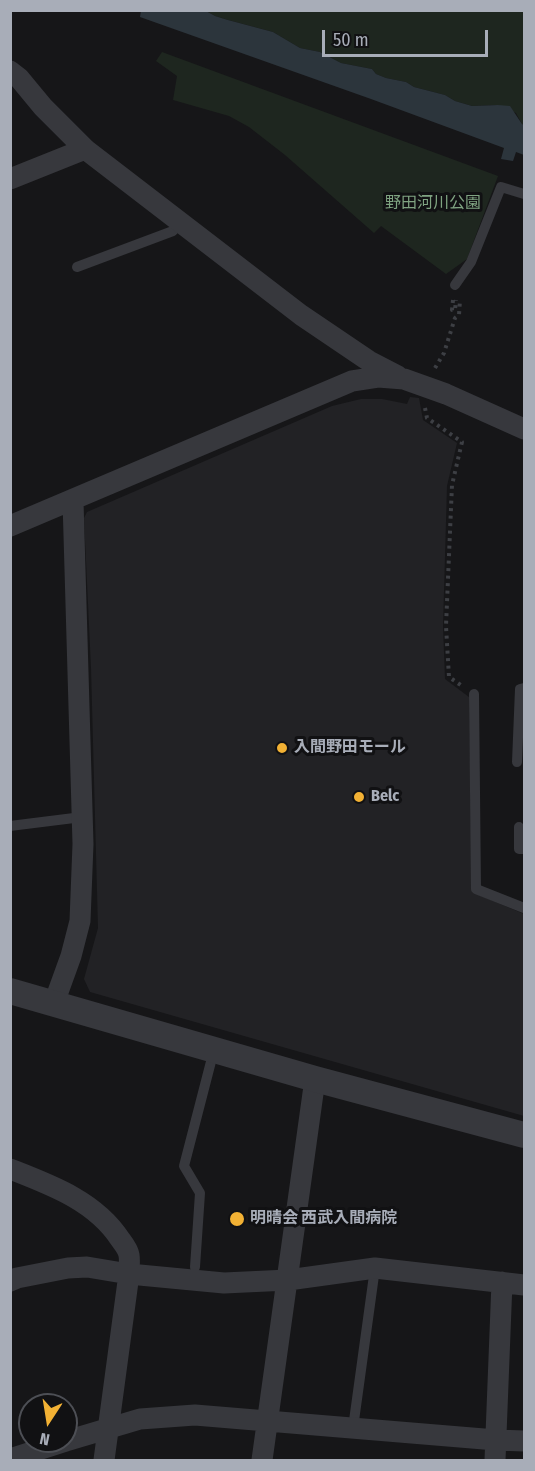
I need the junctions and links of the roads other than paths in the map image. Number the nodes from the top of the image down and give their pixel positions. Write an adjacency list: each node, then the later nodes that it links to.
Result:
1 (10, 71): 2 (street)
2 (85, 149): 3 (street); 5 (street)
3 (10, 179)
4 (525, 194): 7 (lane)
5 (180, 221): 6 (lane); 8 (street)
6 (77, 267)
7 (455, 285)
8 (404, 379): 9 (street); 10 (street)
9 (525, 429)
10 (73, 501): 11 (street); 15 (street)
11 (10, 526)
12 (525, 688): 14 (lane)
13 (474, 694): 19 (lane)
14 (517, 762)
15 (82, 817): 16 (lane); 21 (street)
16 (10, 826)
17 (519, 827): 18 (lane)
18 (525, 849)
19 (525, 908)
20 (10, 992): 21 (street)
21 (54, 1003): 22 (street)
22 (214, 1050): 23 (street); 26 (lane)
23 (315, 1078): 24 (street); 29 (street)
24 (525, 1136)
25 (10, 1169): 28 (street)
26 (195, 1267)
27 (375, 1268): 29 (street); 31 (street); 35 (lane)
28 (129, 1274): 29 (street); 30 (street); 34 (street)
29 (288, 1280): 33 (street)
30 (10, 1281)
31 (502, 1282): 32 (street); 38 (street)
32 (525, 1285)
33 (268, 1420): 34 (street); 35 (street); 42 (street)
34 (108, 1428): 36 (street); 41 (street)
35 (353, 1428): 38 (street)
36 (78, 1437)
37 (525, 1441): 38 (street)
38 (495, 1450)
39 (29, 1453): 40 (street)
40 (10, 1459)
41 (104, 1461)
42 (262, 1461)

